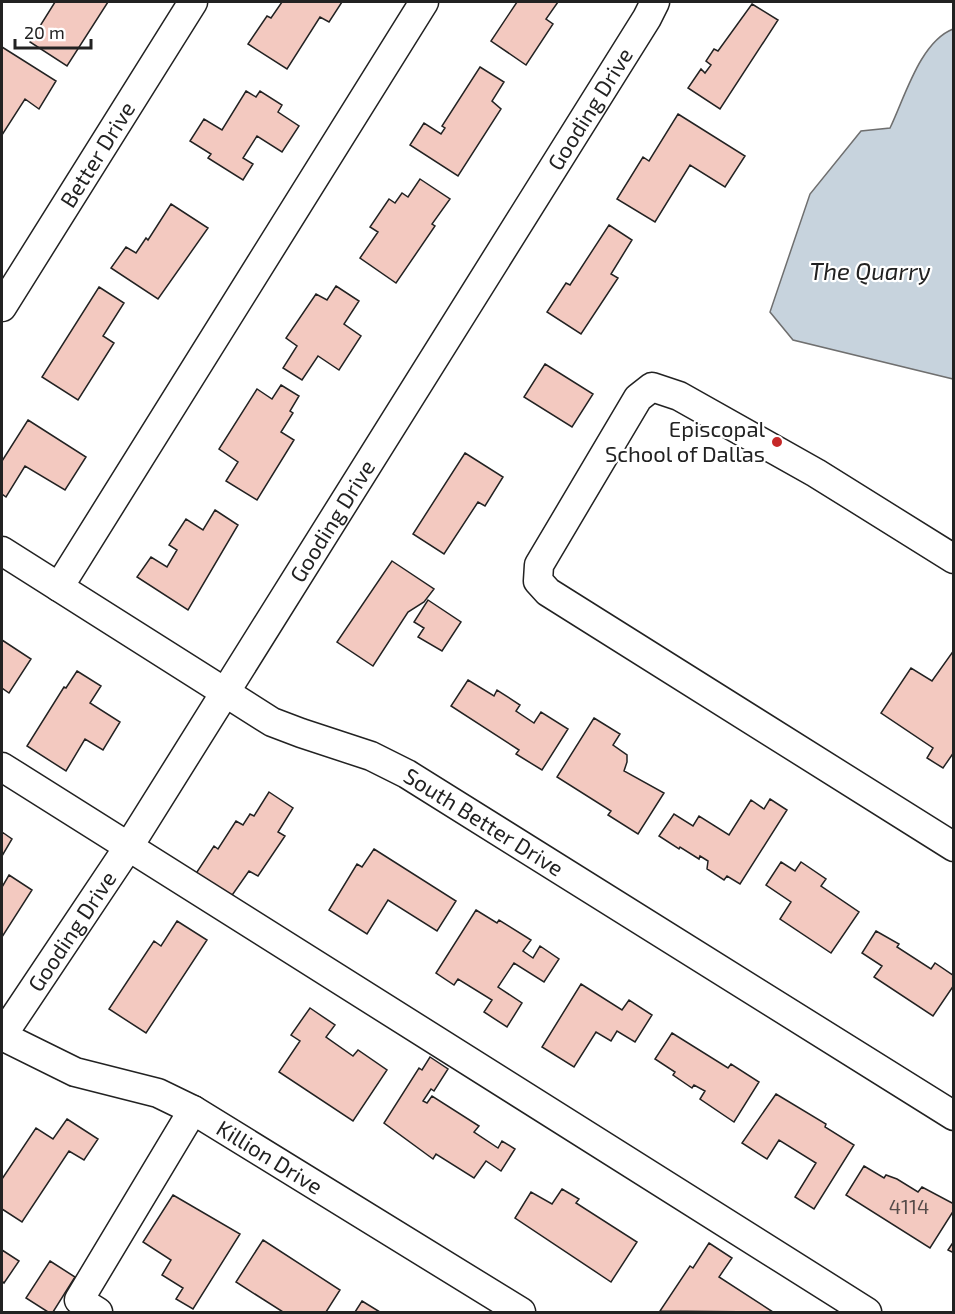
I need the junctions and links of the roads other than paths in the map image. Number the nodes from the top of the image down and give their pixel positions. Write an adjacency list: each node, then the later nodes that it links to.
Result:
1 (193, 2): 4 (street, Better Drive)
2 (424, 2): 7 (street)
3 (655, 2): 8 (street, Gooding Drive)
4 (2, 307)
5 (2, 551): 7 (street, South Better Drive)
6 (954, 559): 11 (street)
7 (59, 587): 8 (street, South Better Drive)
8 (224, 692): 10 (street, Gooding Drive); 14 (street, South Better Drive)
9 (2, 767): 10 (street)
10 (129, 846): 12 (street, Gooding Drive); 17 (street)
11 (954, 847)
12 (2, 1036): 13 (street, Killion Drive)
13 (193, 1110): 15 (street); 16 (street, Killion Drive)
14 (954, 1116)
15 (83, 1309)
16 (521, 1312)
17 (867, 1312)

